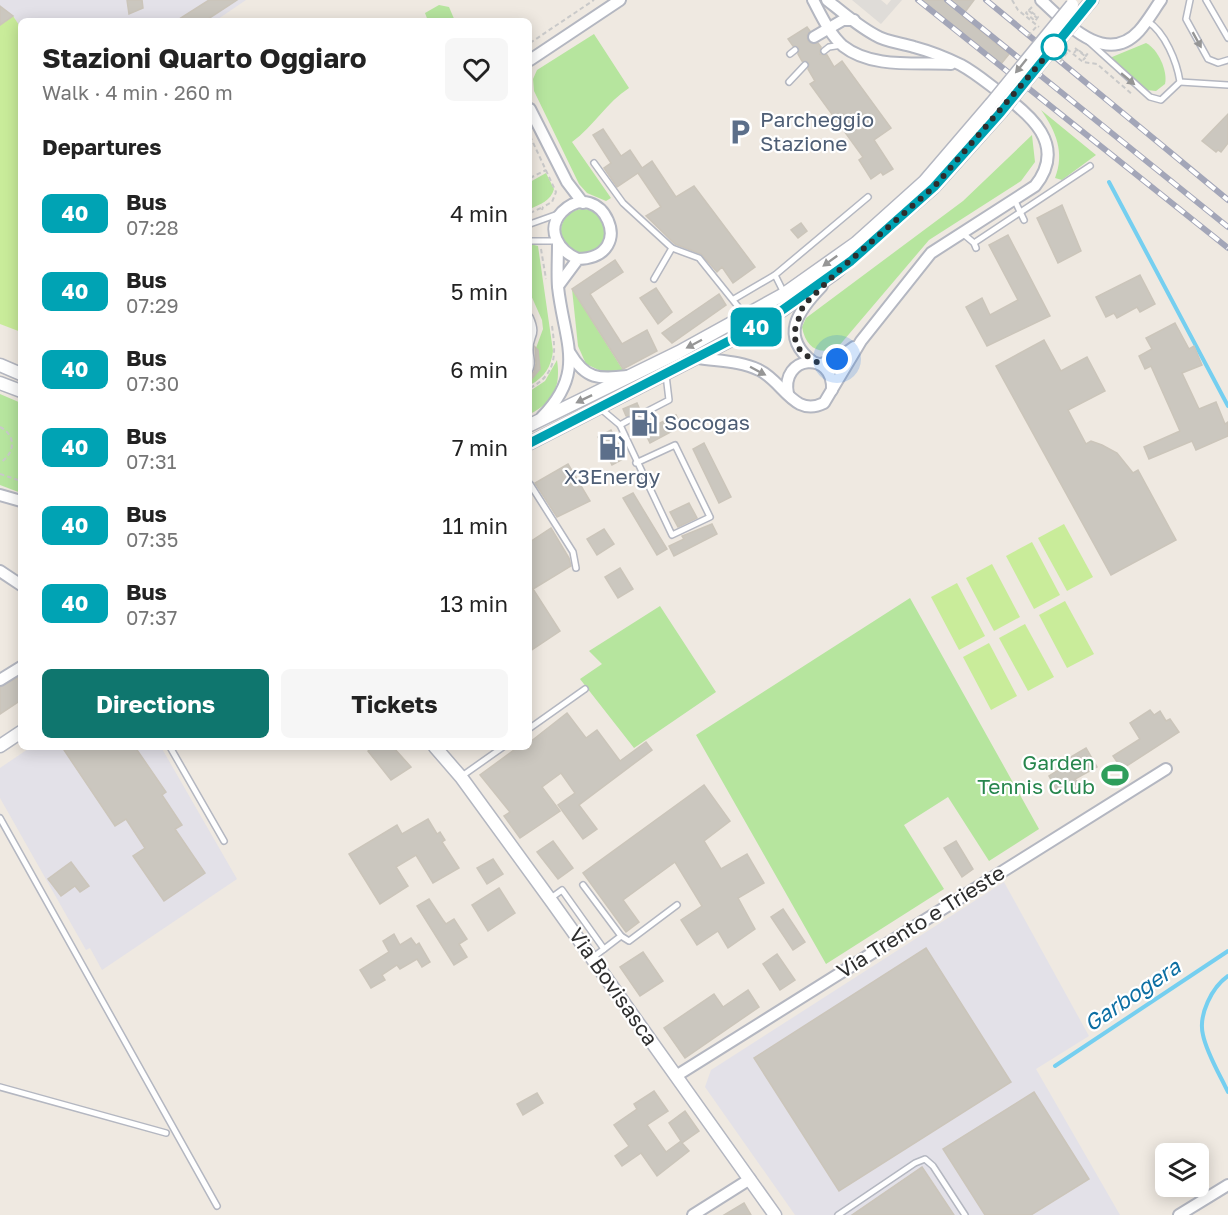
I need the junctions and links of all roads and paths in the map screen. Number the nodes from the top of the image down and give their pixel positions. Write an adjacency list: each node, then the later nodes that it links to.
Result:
1 (594, 0): 24 (path)
2 (620, 0): 30 (street)
3 (813, 0): 17 (street)
4 (827, 0): 15 (street)
5 (1012, 0): 13 (path)
6 (1041, 0): 22 (street)
7 (1092, 0): 11 (street)
8 (1161, 0): 16 (street)
9 (1190, 0): 31 (lane, one-way to 31)
10 (1206, 0): 21 (lane)
11 (1076, 6): 41 (street, bridge)
12 (1032, 7): 14 (path)
13 (1026, 17)
14 (1038, 19)
15 (854, 20): 17 (street); 23 (street)
16 (1147, 20): 22 (street); 38 (lane)
17 (828, 26): 20 (street); 25 (street)
18 (1037, 26): 19 (path, bridge)
19 (1028, 36)
20 (814, 37)
21 (1228, 38)
22 (1086, 39): 38 (lane, one-way to 38)
23 (888, 40): 32 (street); 36 (street)
24 (532, 42)
25 (842, 45): 27 (lane); 32 (street)
26 (1075, 48): 29 (path)
27 (824, 51)
28 (1068, 51): 33 (path, bridge)
29 (1089, 53)
30 (532, 59)
31 (1228, 60)
32 (888, 62): 36 (street)
33 (1060, 62)
34 (1083, 62): 40 (path)
35 (805, 65): 37 (lane)
36 (960, 65): 50 (street)
37 (789, 82)
38 (1180, 82): 39 (lane)
39 (1228, 85)
40 (1139, 100)
41 (996, 108): 65 (street); 70 (street, one-way to 70)
42 (532, 113): 48 (street)
43 (532, 140): 46 (path)
44 (594, 163): 62 (lane)
45 (1090, 166): 56 (lane)
46 (548, 170): 47 (path); 52 (path)
47 (532, 177)
48 (567, 182): 51 (street); 53 (street)
49 (868, 197): 66 (lane)
50 (1014, 200): 56 (lane); 59 (street)
51 (583, 203): 53 (street); 64 (street)
52 (543, 207): 54 (path); 55 (path)
53 (564, 210): 58 (lane); 61 (street)
54 (532, 212)
55 (542, 212)
56 (1020, 212): 57 (lane); 59 (lane)
57 (1024, 220)
58 (532, 223)
59 (961, 232): 75 (street)
60 (532, 241): 61 (lane)
61 (557, 243): 64 (street); 69 (street)
62 (672, 248): 67 (lane); 71 (lane)
63 (542, 249): 68 (path)
64 (578, 259): 69 (street)
65 (836, 273): 78 (street); 79 (street)
66 (776, 275): 70 (lane); 71 (lane)
67 (654, 279)
68 (546, 284)
69 (558, 286): 77 (street)
70 (784, 294): 72 (street)
71 (734, 299): 72 (lane)
72 (746, 316): 82 (street, one-way to 82)
73 (551, 319): 85 (path)
74 (532, 324): 76 (lane)
75 (861, 341): 79 (street); 87 (street)
76 (532, 349)
77 (570, 353): 82 (street); 92 (street)
78 (699, 358): 83 (street); 88 (street, one-way to 88)
79 (817, 363): 87 (street); 88 (street)
80 (0, 365): 81 (street)
81 (18, 373)
82 (630, 375): 92 (street, one-way to 92)
83 (666, 375): 89 (street); 90 (lane)
84 (0, 383): 86 (street)
85 (532, 387)
86 (18, 390)
87 (832, 390): 88 (street)
88 (788, 394)
89 (601, 409): 93 (lane); 95 (street)
90 (642, 414)
91 (629, 420): 93 (lane)
92 (533, 423)
93 (620, 425): 97 (lane)
94 (0, 427): 96 (path)
95 (532, 442)
96 (0, 463)
97 (636, 463): 97 (lane)
98 (0, 474): 99 (path)
99 (18, 480)
100 (532, 487): 103 (lane)
101 (0, 495): 102 (street)
102 (18, 500)
103 (576, 568)
104 (0, 571): 105 (street)
105 (18, 583)
106 (18, 668): 107 (street)
107 (0, 680)
108 (585, 689): 109 (lane)
109 (532, 727)
110 (18, 734): 111 (street)
111 (0, 746)
112 (172, 750): 120 (lane)
113 (438, 750): 116 (street, Via Bovisasca)
114 (442, 750): 116 (street, Via Bovisasca)
115 (499, 750): 118 (lane)
116 (448, 761): 118 (street, Via Bovisasca)
117 (1166, 769): 127 (street, Via Trento e Trieste)
118 (461, 777): 122 (street, Via Bovisasca)
119 (0, 818): 132 (lane)
120 (224, 841)
121 (584, 885): 124 (lane)
122 (550, 898): 125 (lane); 126 (street, Via Bovisasca)
123 (676, 905): 124 (lane)
124 (621, 936): 125 (lane)
125 (604, 949): 126 (lane)
126 (592, 958): 127 (street, Via Bovisasca)
127 (676, 1076): 130 (street, Via Bovisasca)
128 (0, 1087): 129 (lane)
129 (166, 1133)
130 (750, 1179): 133 (street); 134 (street, Via Bovisasca)
131 (1228, 1185): 137 (street)
132 (217, 1206)
133 (693, 1215)
134 (775, 1215)
135 (838, 1215): 136 (lane)
136 (965, 1215)
137 (1179, 1215)

